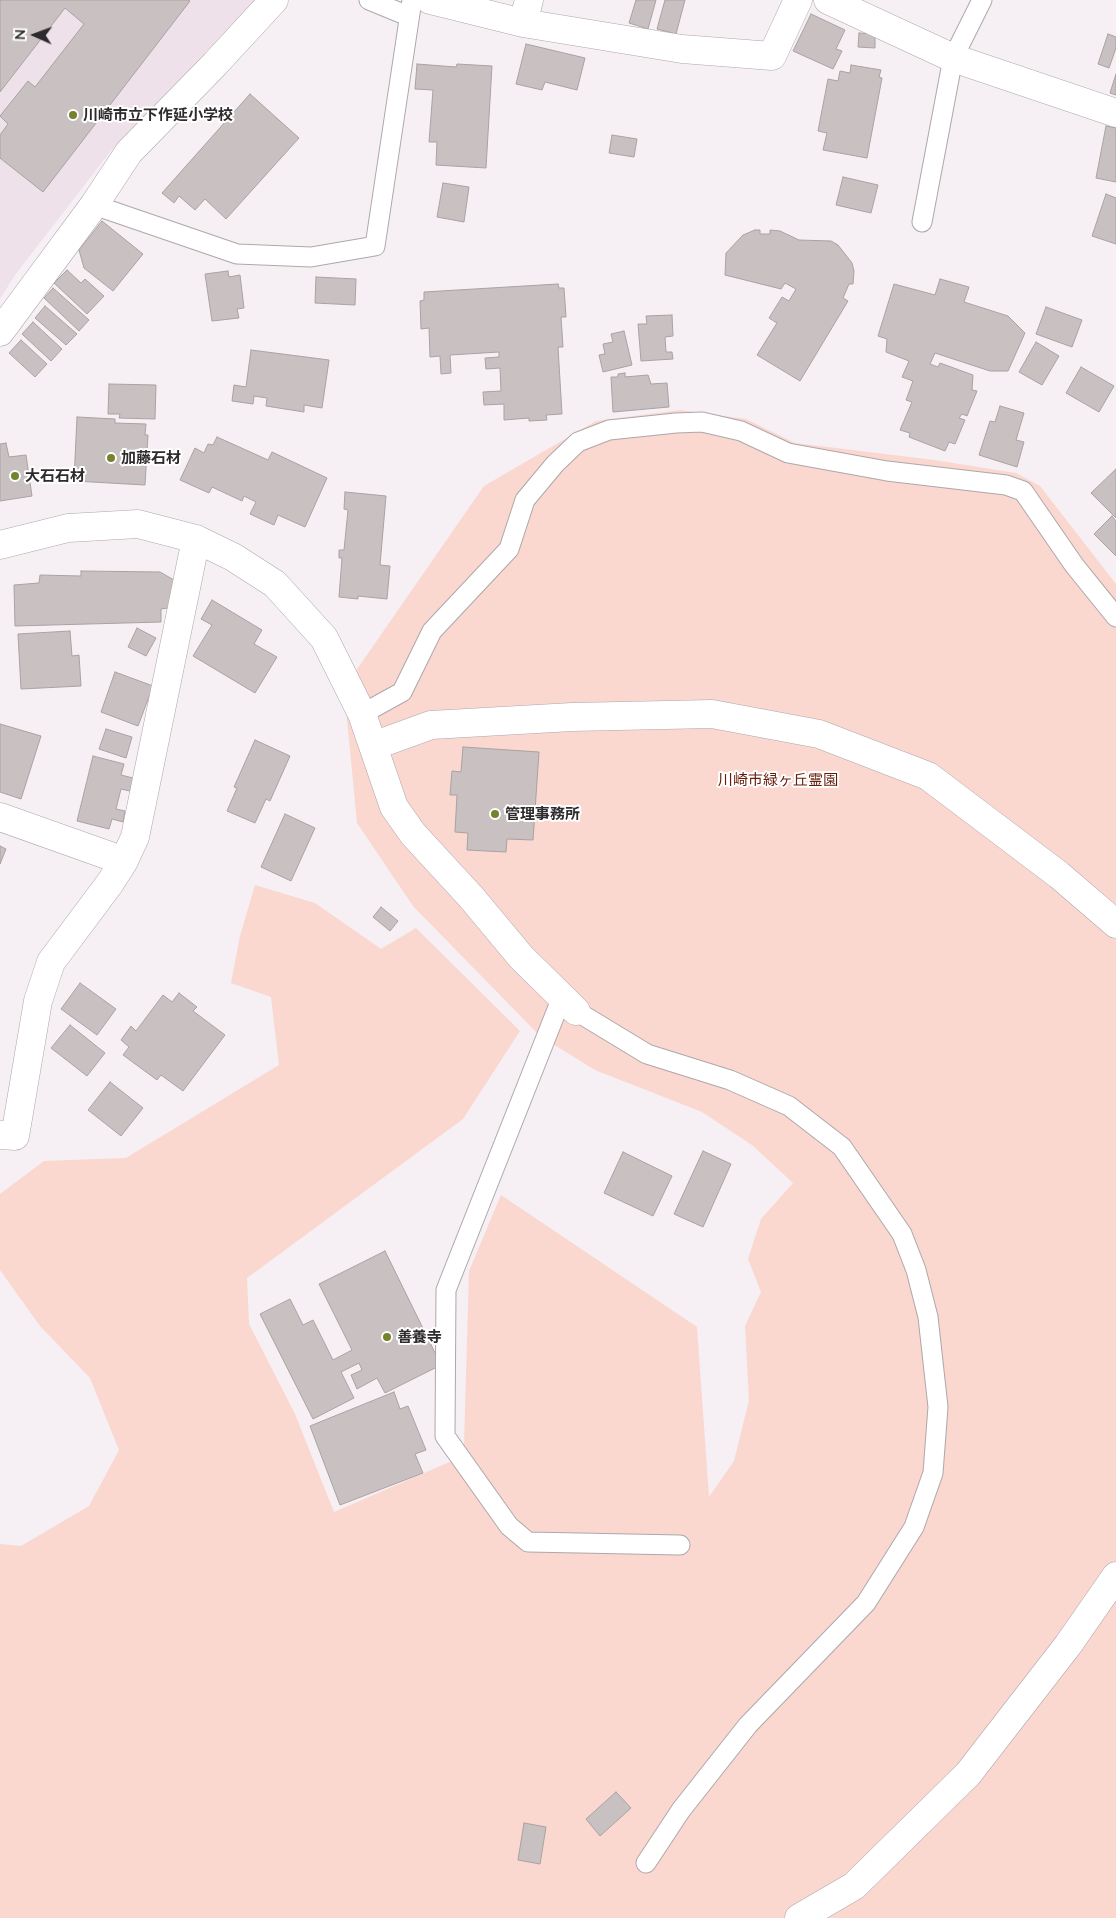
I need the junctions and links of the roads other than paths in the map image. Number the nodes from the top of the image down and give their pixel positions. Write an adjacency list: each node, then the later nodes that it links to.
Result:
1 (274, 0): 11 (street)
2 (369, 0): 7 (lane)
3 (430, 0): 8 (street)
4 (798, 0): 8 (street)
5 (828, 0): 9 (street)
6 (982, 0): 9 (lane)
7 (410, 8): 11 (lane)
8 (526, 12)
9 (953, 58): 10 (street); 12 (lane)
10 (1116, 113)
11 (94, 205): 13 (street)
12 (922, 222)
13 (0, 332)
14 (196, 540): 15 (street); 17 (street); 20 (street)
15 (0, 545)
16 (1116, 617): 17 (lane)
17 (362, 714): 18 (street)
18 (373, 746): 21 (street); 22 (street)
19 (0, 817): 20 (street)
20 (124, 861): 23 (street)
21 (1116, 924)
22 (569, 1004): 24 (lane); 26 (lane)
23 (0, 1135)
24 (680, 1545)
25 (1116, 1576): 27 (street)
26 (646, 1863)
27 (799, 1918)

